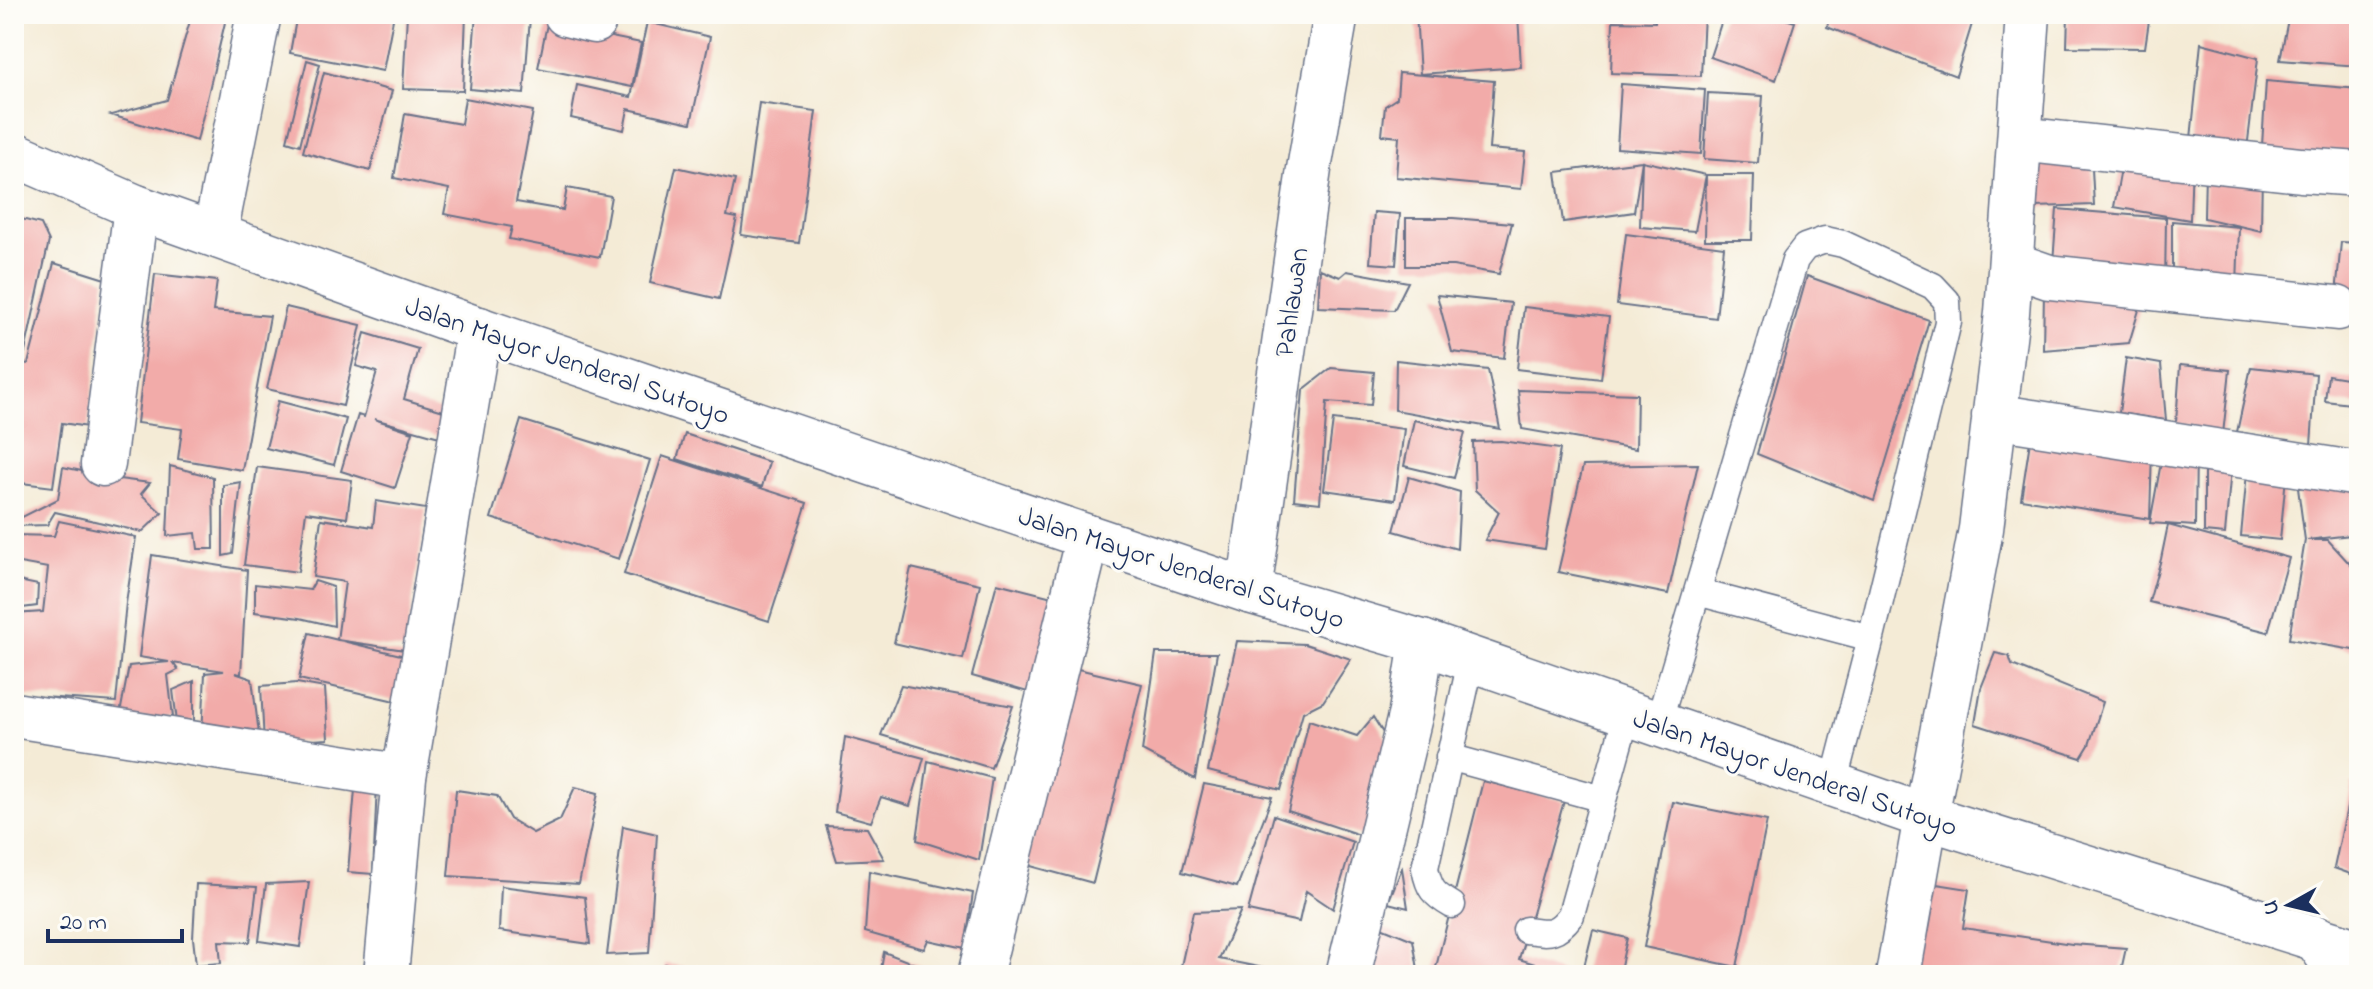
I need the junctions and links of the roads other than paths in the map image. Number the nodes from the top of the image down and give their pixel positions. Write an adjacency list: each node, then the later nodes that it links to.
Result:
1 (259, 14): 8 (street)
2 (1336, 14): 16 (street, Pahlawan)
3 (2028, 14): 4 (street)
4 (2020, 139): 6 (street); 9 (street)
5 (14, 154): 7 (street, Jalan Mayor Jenderal Sutoyo)
6 (2359, 174)
7 (136, 207): 8 (street, Jalan Mayor Jenderal Sutoyo); 13 (street)
8 (215, 234): 11 (street, Jalan Mayor Jenderal Sutoyo)
9 (2011, 264): 10 (street); 12 (street)
10 (2337, 308)
11 (479, 329): 15 (street, Jalan Mayor Jenderal Sutoyo); 24 (street)
12 (1994, 416): 14 (street); 27 (street)
13 (103, 464)
14 (2359, 474)
15 (1088, 537): 16 (street, Jalan Mayor Jenderal Sutoyo); 33 (street)
16 (1249, 591): 19 (street, Jalan Mayor Jenderal Sutoyo)
17 (1697, 592): 18 (lane); 18 (lane); 22 (lane)
18 (1871, 638): 25 (lane)
19 (1422, 642): 20 (street, Jalan Mayor Jenderal Sutoyo); 34 (street)
20 (1471, 661): 22 (street, Jalan Mayor Jenderal Sutoyo); 23 (lane)
21 (14, 715): 24 (street)
22 (1642, 719): 25 (street, Jalan Mayor Jenderal Sutoyo); 26 (lane)
23 (1449, 757): 26 (lane); 28 (lane)
24 (404, 777): 32 (street)
25 (1833, 785): 27 (street, Jalan Mayor Jenderal Sutoyo)
26 (1603, 799): 29 (lane)
27 (1926, 817): 30 (street, Jalan Mayor Jenderal Sutoyo); 35 (street)
28 (1452, 905)
29 (1526, 930)
30 (2315, 937): 31 (street, Jalan Mayor Jenderal Sutoyo); 36 (street)
31 (2359, 952)
32 (386, 975)
33 (980, 975)
34 (1348, 975)
35 (1898, 975)
36 (2341, 975)

